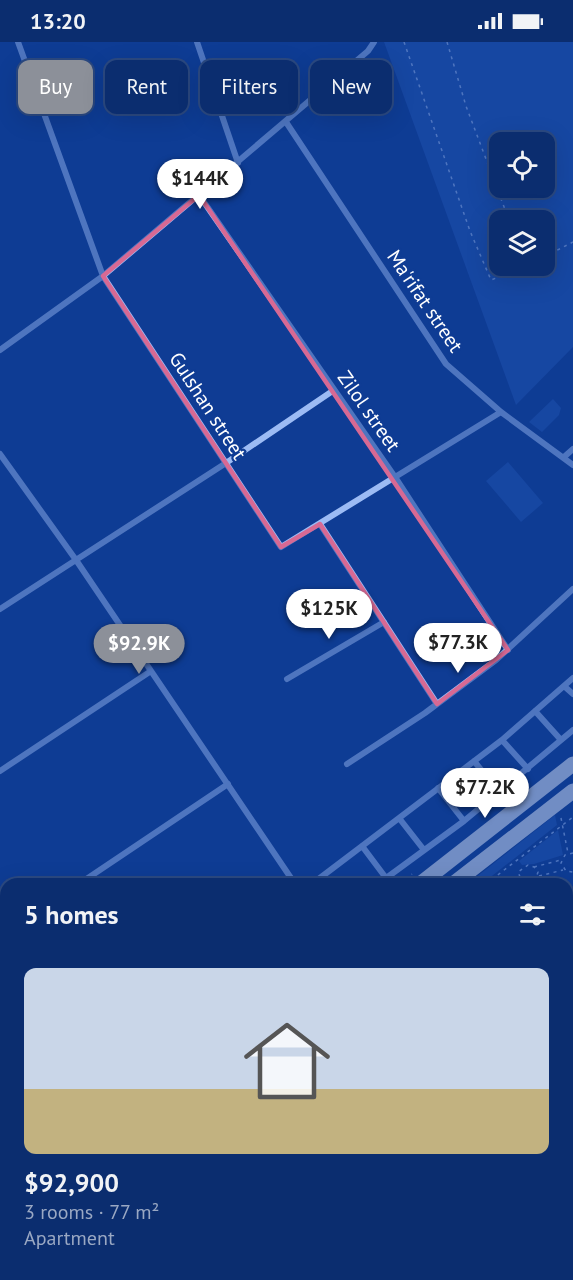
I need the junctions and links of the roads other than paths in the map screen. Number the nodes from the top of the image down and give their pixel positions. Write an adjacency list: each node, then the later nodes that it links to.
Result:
1 (18, 42): 7 (street, Gulshan street)
2 (197, 42): 5 (street)
3 (374, 42): 4 (street)
4 (286, 122): 5 (street); 10 (street, Ma'rifat street)
5 (237, 163): 6 (street)
6 (200, 195): 7 (street); 9 (street, Zilol street)
7 (103, 276): 8 (street); 14 (street, Gulshan street)
8 (0, 350)
9 (334, 390): 14 (street); 16 (street, Zilol street)
10 (501, 412): 13 (street, Ma'rifat street); 16 (street, Gulshan street)
11 (573, 448): 13 (street)
12 (0, 454): 18 (street)
13 (564, 457): 15 (street, Ma'rifat street)
14 (226, 463): 17 (street, Gulshan street); 18 (street)
15 (573, 465)
16 (395, 477): 17 (street, Gulshan street); 22 (street, Zilol street)
17 (320, 524): 21 (street)
18 (76, 560): 20 (street); 23 (street)
19 (573, 589): 22 (street)
20 (0, 609)
21 (384, 622): 25 (street); 28 (street)
22 (508, 650): 28 (street)
23 (151, 671): 37 (street); 38 (street)
24 (573, 678): 26 (street)
25 (287, 679)
26 (564, 686): 27 (street); 29 (street)
27 (573, 694)
28 (437, 704): 34 (street)
29 (535, 711): 31 (street); 32 (street)
30 (573, 730): 32 (street)
31 (502, 740): 33 (street); 36 (street)
32 (561, 740): 36 (street)
33 (474, 761): 39 (street); 41 (street)
34 (347, 764)
35 (573, 764): 50 (main road)
36 (528, 769): 41 (street)
37 (0, 771)
38 (228, 784): 46 (street); 47 (street)
39 (438, 788): 42 (street); 43 (street)
40 (573, 791): 51 (main road)
41 (499, 792): 43 (street)
42 (399, 818): 44 (street); 45 (street)
43 (464, 821): 45 (street)
44 (362, 846): 48 (street); 49 (street)
45 (424, 850): 49 (street)
46 (88, 878)
47 (291, 878)
48 (320, 878)
49 (386, 878)
50 (428, 878)
51 (461, 878)

